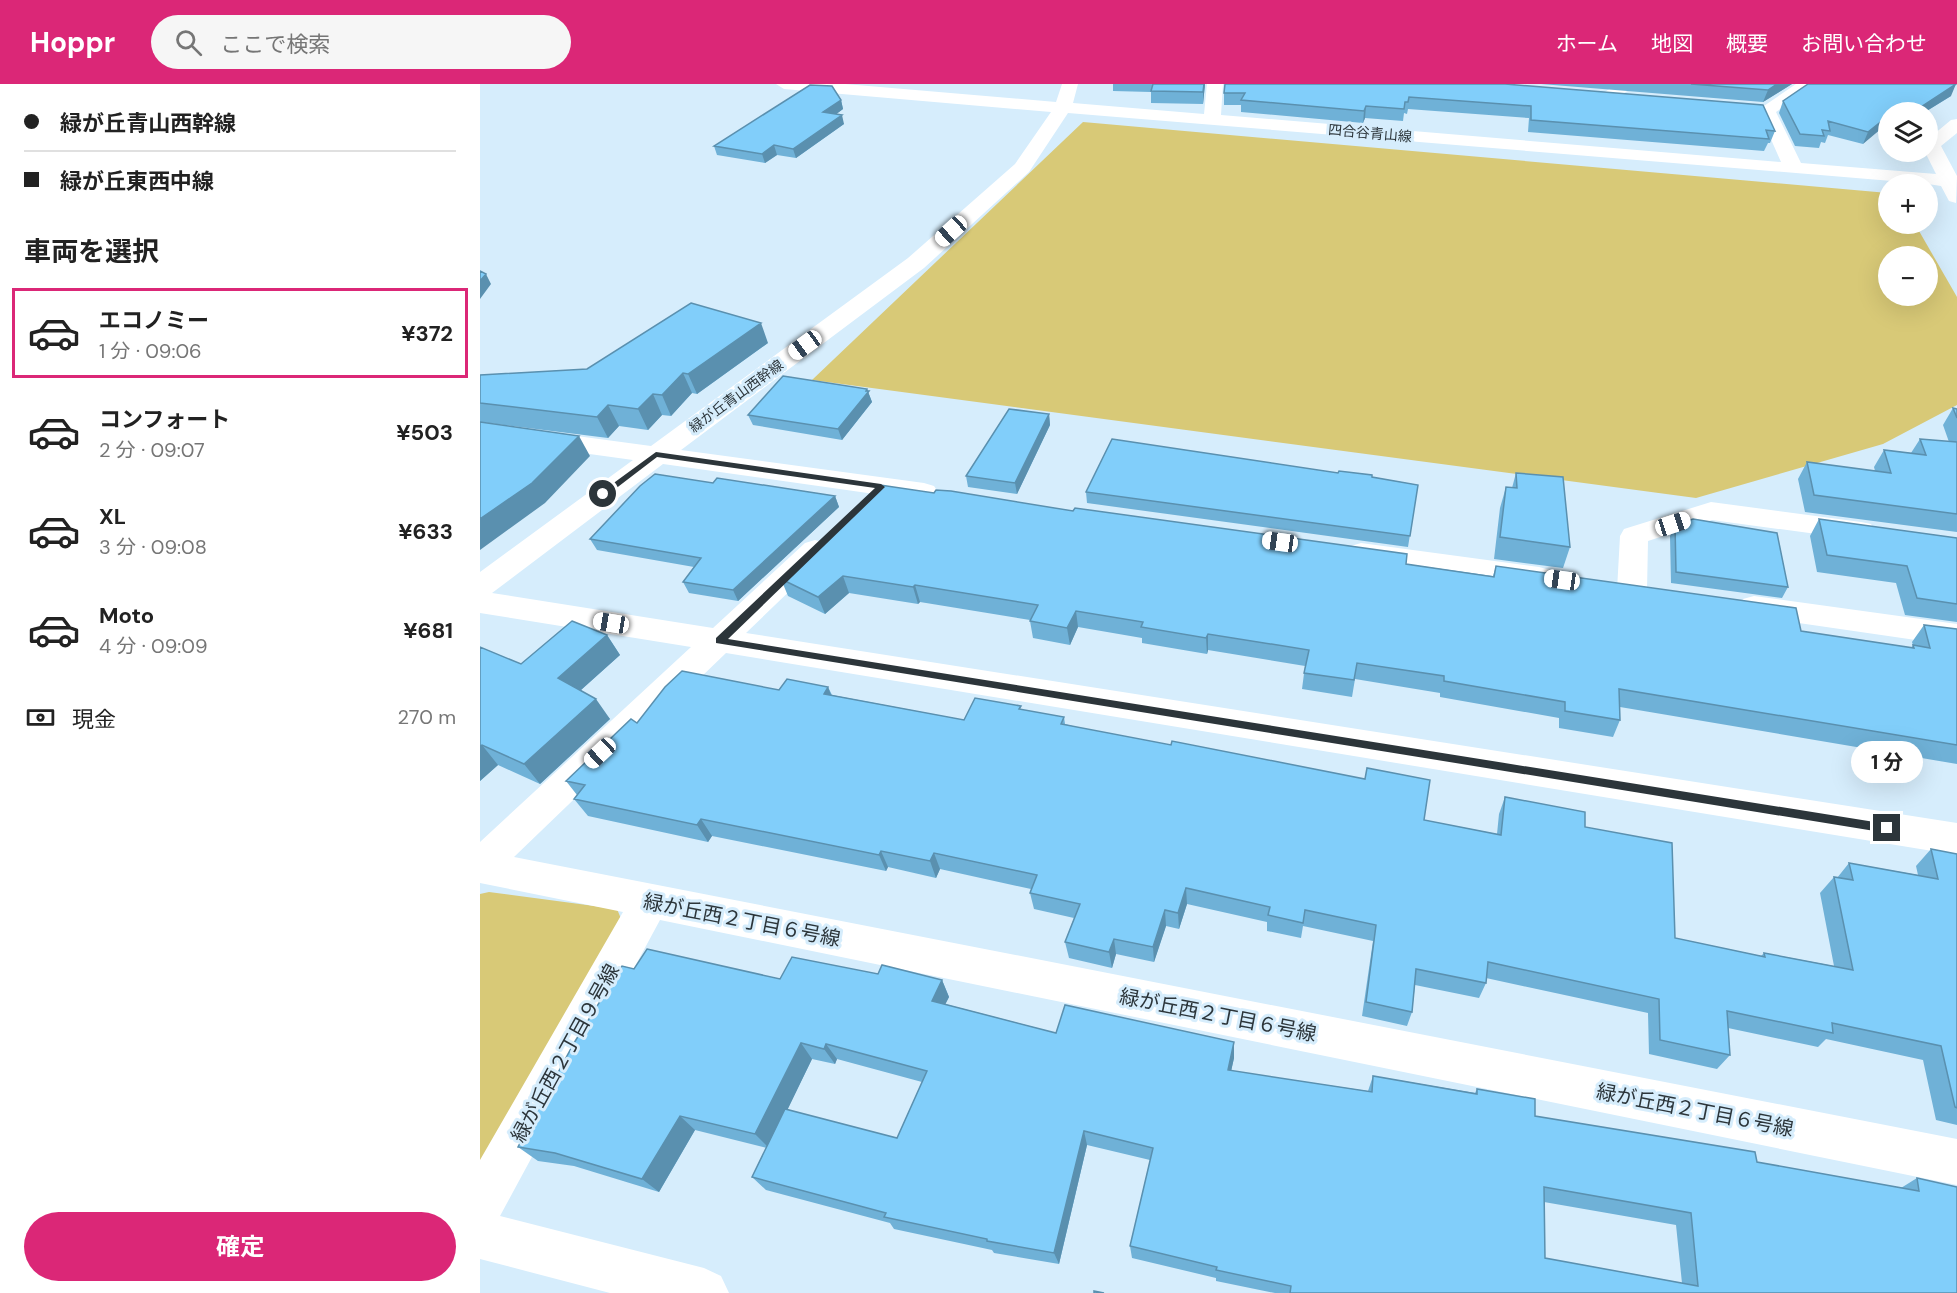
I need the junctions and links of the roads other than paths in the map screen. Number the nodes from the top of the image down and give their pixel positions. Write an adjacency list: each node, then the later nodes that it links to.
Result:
1 (784, 84): 7 (street, 四合谷青山線)
2 (1070, 84): 7 (street, 緑が丘青山西幹線)
3 (1215, 84): 8 (street)
4 (1630, 84): 6 (street)
5 (1808, 84): 10 (street)
6 (1640, 100)
7 (1063, 107): 8 (street, 四合谷青山線); 14 (street, 緑が丘青山西幹線)
8 (1212, 120): 10 (street, 四合谷青山線)
9 (1957, 124): 11 (street)
10 (1794, 169): 11 (street, 四合谷青山線)
11 (1952, 181): 12 (street)
12 (1957, 199)
13 (480, 431): 14 (street)
14 (656, 455): 15 (street); 20 (street, 緑が丘青山西幹線)
15 (881, 487): 16 (street); 25 (street)
16 (952, 496)
17 (1887, 534): 21 (street)
18 (1339, 550): 19 (street)
19 (1562, 580)
20 (480, 587)
21 (1632, 590)
22 (480, 602): 25 (street)
23 (1725, 603): 24 (street)
24 (1957, 635)
25 (720, 641): 26 (street); 27 (street)
26 (1957, 839)
27 (480, 866): 28 (street, 緑が丘西２丁目６号線)
28 (650, 901): 29 (street, 緑が丘西２丁目６号線); 30 (street, 緑が丘西２丁目９号線)
29 (1957, 1162)
30 (480, 1204)
31 (480, 1235): 32 (street)
32 (704, 1293)

